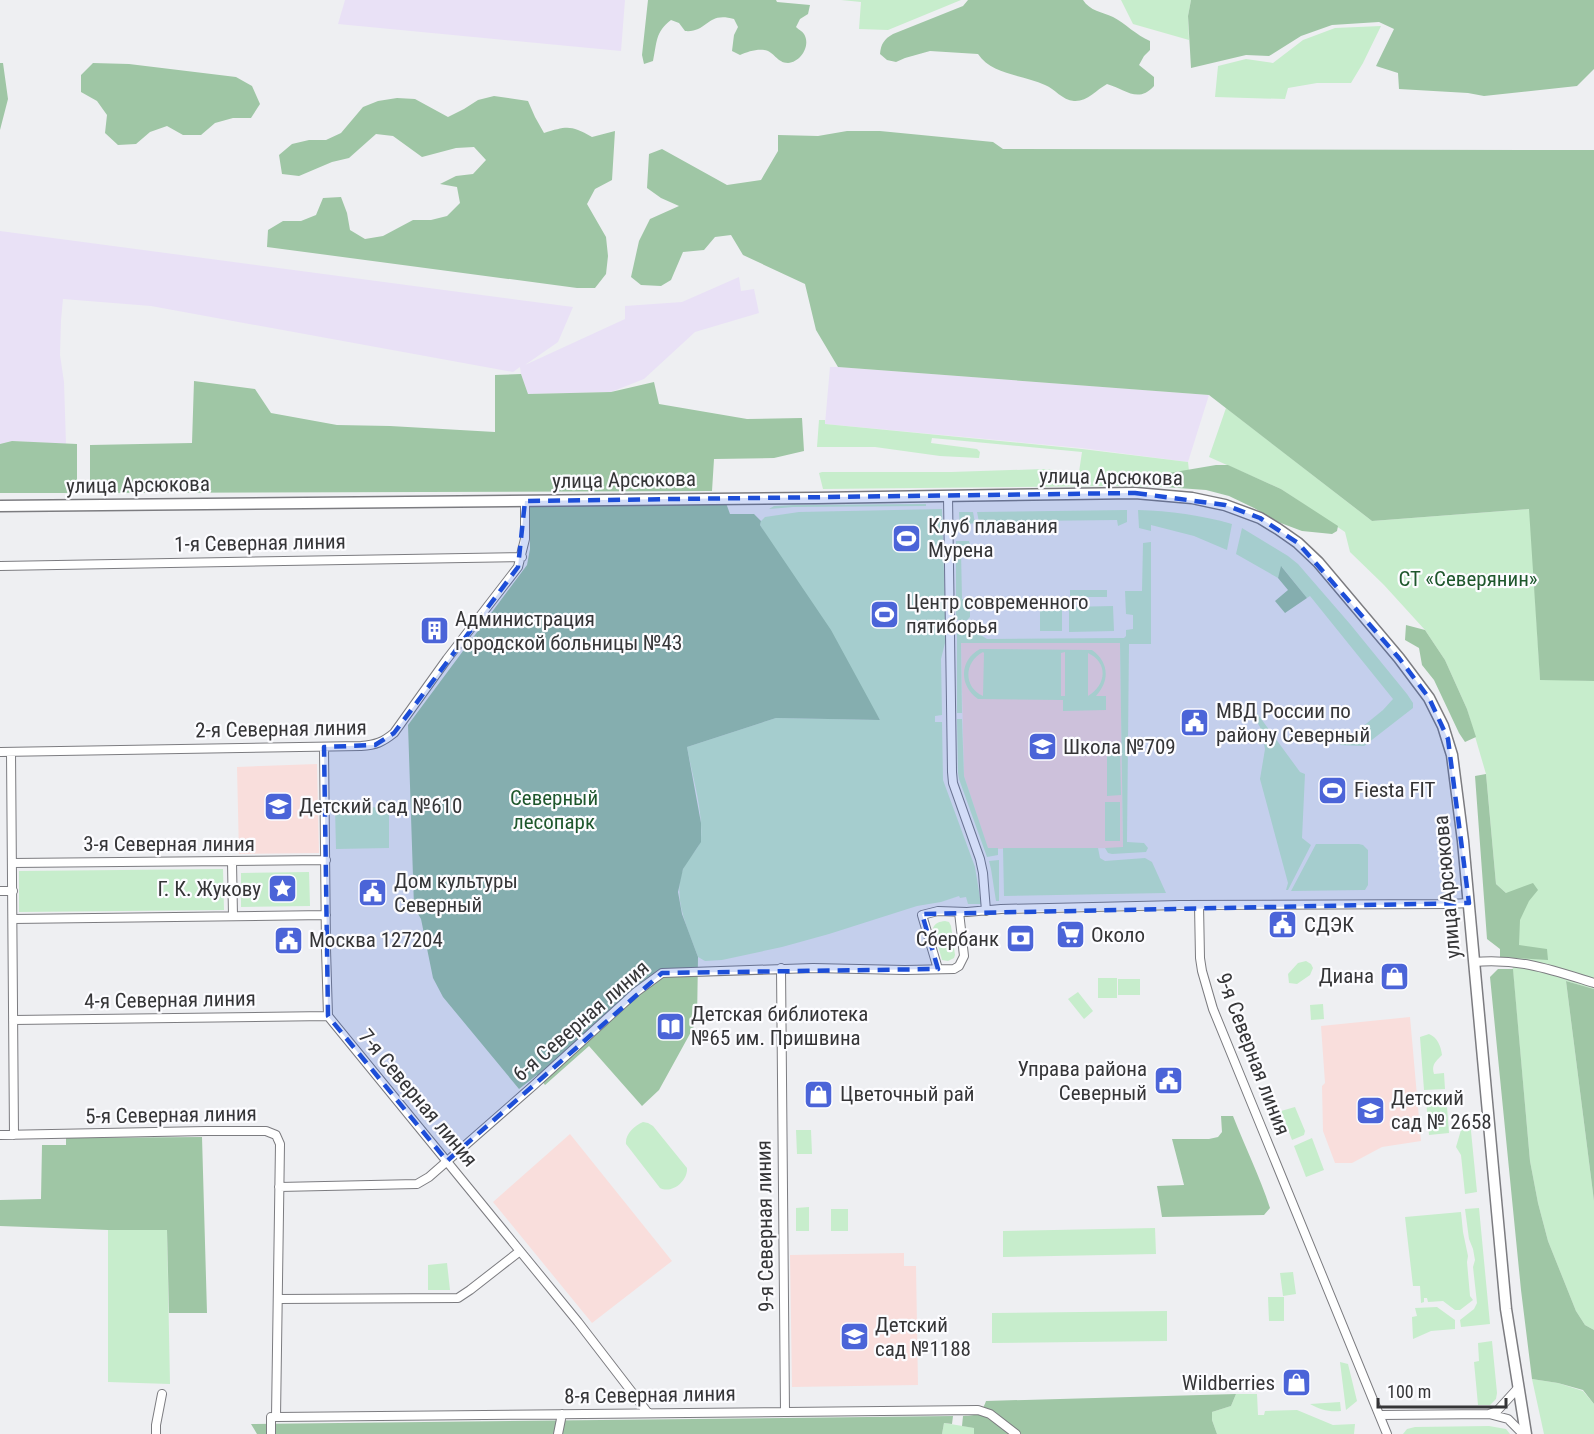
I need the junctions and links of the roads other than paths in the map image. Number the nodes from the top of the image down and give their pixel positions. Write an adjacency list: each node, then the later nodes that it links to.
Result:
1 (948, 496): 2 (street, улица Арсюкова); 14 (street, улица Арсюкова); 16 (street)
2 (525, 501): 3 (street, улица Арсюкова); 4 (street, 2-я Северная линия)
3 (0, 506)
4 (522, 557): 5 (street, 1-я Северная линия); 6 (street, 2-я Северная линия)
5 (0, 566)
6 (324, 747): 8 (street, 2-я Северная линия); 9 (street)
7 (0, 752): 8 (street, 2-я Северная линия)
8 (11, 752): 10 (street)
9 (326, 860): 11 (street, 3-я Северная линия); 18 (street)
10 (12, 862): 11 (street, 3-я Северная линия); 13 (street)
11 (232, 862): 19 (street)
12 (0, 891): 13 (street)
13 (13, 891): 20 (street)
14 (1468, 903): 15 (street); 21 (street, улица Арсюкова)
15 (1199, 905): 16 (street); 39 (street, 9-я Северная линия)
16 (986, 911): 17 (street)
17 (959, 912): 23 (street, 6-я Северная линия); 23 (street)
18 (326, 915): 19 (street); 25 (street)
19 (233, 916): 20 (street)
20 (13, 919): 26 (street)
21 (1474, 962): 24 (street); 33 (street, улица Арсюкова)
22 (781, 968): 23 (street, 6-я Северная линия); 29 (street, 6-я Северная линия); 35 (street, 9-я Северная линия)
23 (938, 969)
24 (1594, 983)
25 (328, 1016): 26 (street, 4-я Северная линия); 29 (street, 7-я Северная линия)
26 (13, 1020): 28 (street)
27 (0, 1135): 28 (street, 5-я Северная линия)
28 (14, 1135): 30 (street, 5-я Северная линия)
29 (447, 1161): 30 (street, 6-я Северная линия); 31 (street, 7-я Северная линия)
30 (279, 1187): 32 (street, 5-я Северная линия)
31 (520, 1251): 32 (street); 36 (street, 7-я Северная линия)
32 (278, 1299): 40 (street, 5-я Северная линия)
33 (1518, 1388): 38 (street); 46 (street, улица Арсюкова)
34 (162, 1394): 41 (street)
35 (785, 1412): 36 (street, 8-я Северная линия); 44 (street, 8-я Северная линия)
36 (648, 1413): 37 (street, 8-я Северная линия)
37 (562, 1414): 40 (street, 8-я Северная линия); 43 (street)
38 (1489, 1414): 39 (street); 46 (street)
39 (1380, 1415): 45 (street, 9-я Северная линия)
40 (274, 1417): 42 (street, 5-я Северная линия)
41 (156, 1434)
42 (271, 1434)
43 (558, 1434)
44 (1016, 1434)
45 (1387, 1434)
46 (1525, 1434)

